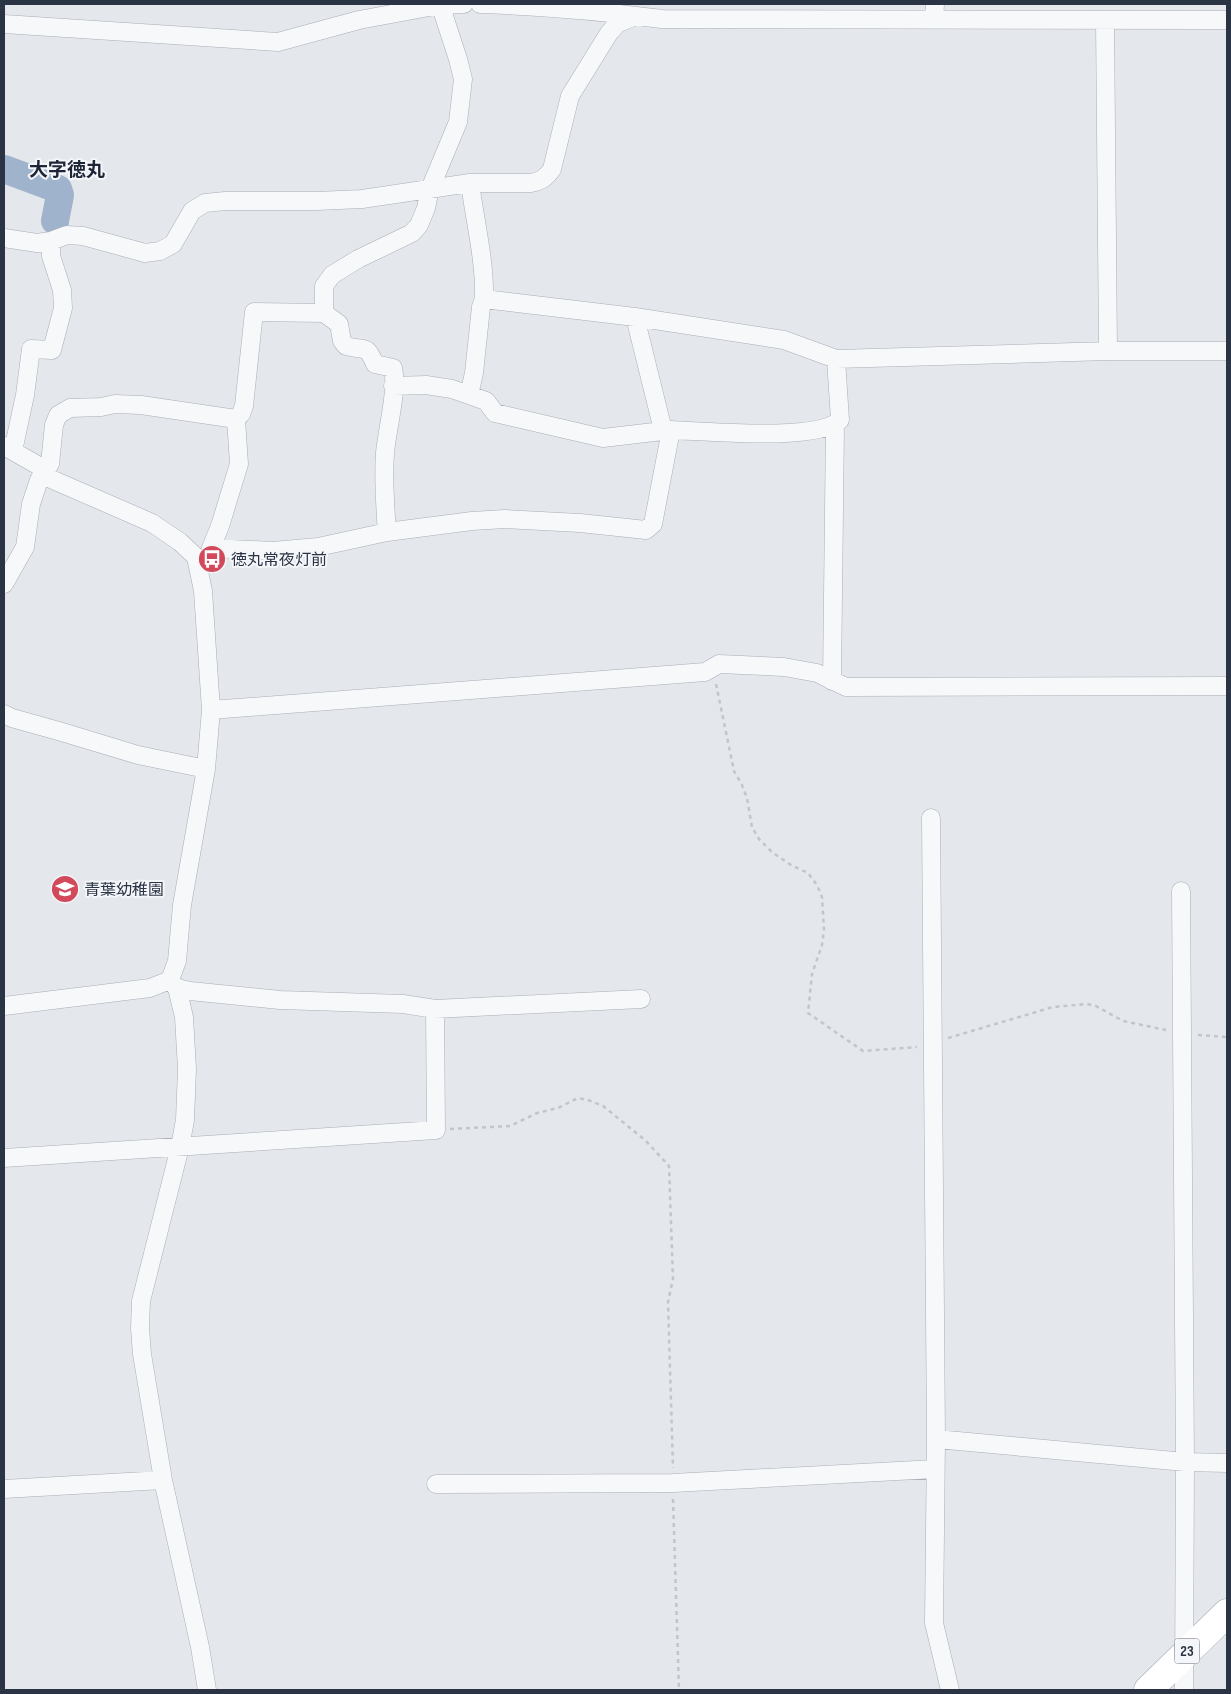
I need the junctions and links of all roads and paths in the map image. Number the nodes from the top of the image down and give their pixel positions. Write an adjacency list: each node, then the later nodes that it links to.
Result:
1 (440, 4): 2 (street); 8 (street); 10 (street)
2 (464, 4)
3 (480, 4): 5 (street)
4 (934, 12): 5 (street); 6 (street)
5 (636, 16): 9 (street)
6 (1105, 20): 7 (street); 16 (street)
7 (1227, 20)
8 (4, 24)
9 (470, 183): 10 (street); 13 (street)
10 (430, 189): 12 (street); 14 (street)
11 (4, 238): 12 (street)
12 (51, 241): 24 (street)
13 (484, 299): 15 (street); 20 (street)
14 (324, 313): 19 (street); 21 (street)
15 (635, 317): 18 (street); 23 (street)
16 (1108, 351): 17 (street); 18 (street)
17 (1227, 351)
18 (836, 359): 22 (street)
19 (393, 386): 20 (street); 26 (street)
20 (469, 395): 23 (street)
21 (236, 419): 25 (street); 27 (street)
22 (835, 425): 23 (street); 30 (street)
23 (667, 430): 26 (street)
24 (8, 448): 25 (street)
25 (45, 472): 27 (street); 28 (street)
26 (387, 532): 27 (street)
27 (203, 552): 32 (street)
28 (4, 584)
29 (712, 668): 30 (street); 32 (street); 43 (path)
30 (832, 681): 31 (street)
31 (1227, 686)
32 (210, 710): 34 (street)
33 (4, 714): 34 (street)
34 (206, 769): 37 (street)
35 (931, 818): 43 (street)
36 (1181, 891): 41 (street)
37 (174, 984): 39 (street); 40 (street); 45 (street)
38 (641, 999): 40 (street)
39 (4, 1006)
40 (435, 1009): 44 (street)
41 (1182, 1033): 42 (path); 43 (path); 48 (street)
42 (1227, 1038)
43 (933, 1044): 47 (street)
44 (436, 1130): 45 (street); 52 (path)
45 (180, 1147): 46 (street); 51 (street)
46 (4, 1158)
47 (936, 1439): 48 (street); 50 (street)
48 (1185, 1462): 49 (street); 56 (street)
49 (1227, 1463)
50 (935, 1469): 52 (street); 59 (street)
51 (163, 1480): 54 (street); 57 (street)
52 (673, 1483): 53 (street); 58 (path)
53 (436, 1484)
54 (4, 1489)
55 (1227, 1613): 56 (main road, 23)
56 (1184, 1654): 60 (main road, 23); 61 (street)
57 (207, 1690)
58 (679, 1690)
59 (950, 1690)
60 (1148, 1690)
61 (1184, 1690)

